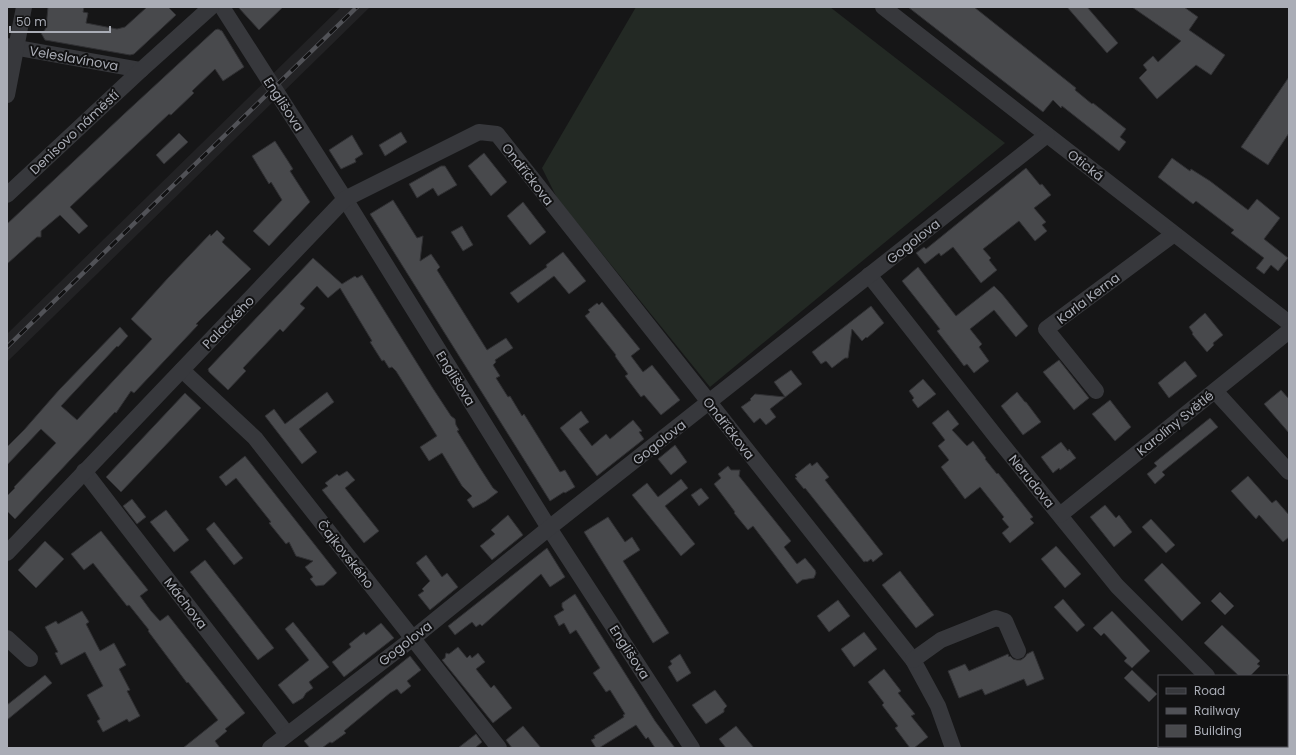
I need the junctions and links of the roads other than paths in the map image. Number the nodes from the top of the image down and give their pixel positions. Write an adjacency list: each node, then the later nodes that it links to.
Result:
1 (24, 7): 5 (street)
2 (211, 7): 6 (street, Denisovo náměstí)
3 (222, 7): 11 (street, Englišova)
4 (883, 7): 9 (street, Otická)
5 (12, 47): 6 (street, Veleslavínova); 7 (street)
6 (141, 70): 10 (street, Denisovo náměstí)
7 (7, 95)
8 (479, 132): 11 (street, Palackého); 19 (street, Ondříčkova)
9 (1047, 135): 12 (street, Otická); 13 (street, Gogolova)
10 (7, 194)
11 (345, 199): 16 (street, Palackého); 23 (street, Englišova)
12 (1174, 234): 14 (street, Otická); 17 (street, Karla Kerna)
13 (869, 275): 19 (street, Gogolova); 22 (street, Nerudova)
14 (1289, 323)
15 (1289, 331): 18 (street, Karolíny Světlé)
16 (182, 370): 20 (street, Palackého); 26 (street, Čajkovského)
17 (1096, 391)
18 (1215, 391): 21 (street); 22 (street, Karolíny Světlé)
19 (709, 402): 23 (street, Gogolova); 29 (street, Ondříčkova)
20 (84, 471): 24 (street, Palackého); 31 (street, Máchova)
21 (1289, 472)
22 (1060, 515): 30 (street, Nerudova)
23 (549, 528): 26 (street, Gogolova); 34 (street, Englišova)
24 (7, 553)
25 (7, 638): 28 (street)
26 (412, 639): 31 (street, Gogolova); 33 (street, Čajkovského)
27 (1018, 651): 29 (street)
28 (30, 659)
29 (913, 660): 35 (street, Ondříčkova)
30 (1206, 675)
31 (287, 734): 32 (street, Gogolova)
32 (270, 748)
33 (499, 748)
34 (692, 748)
35 (953, 748)

